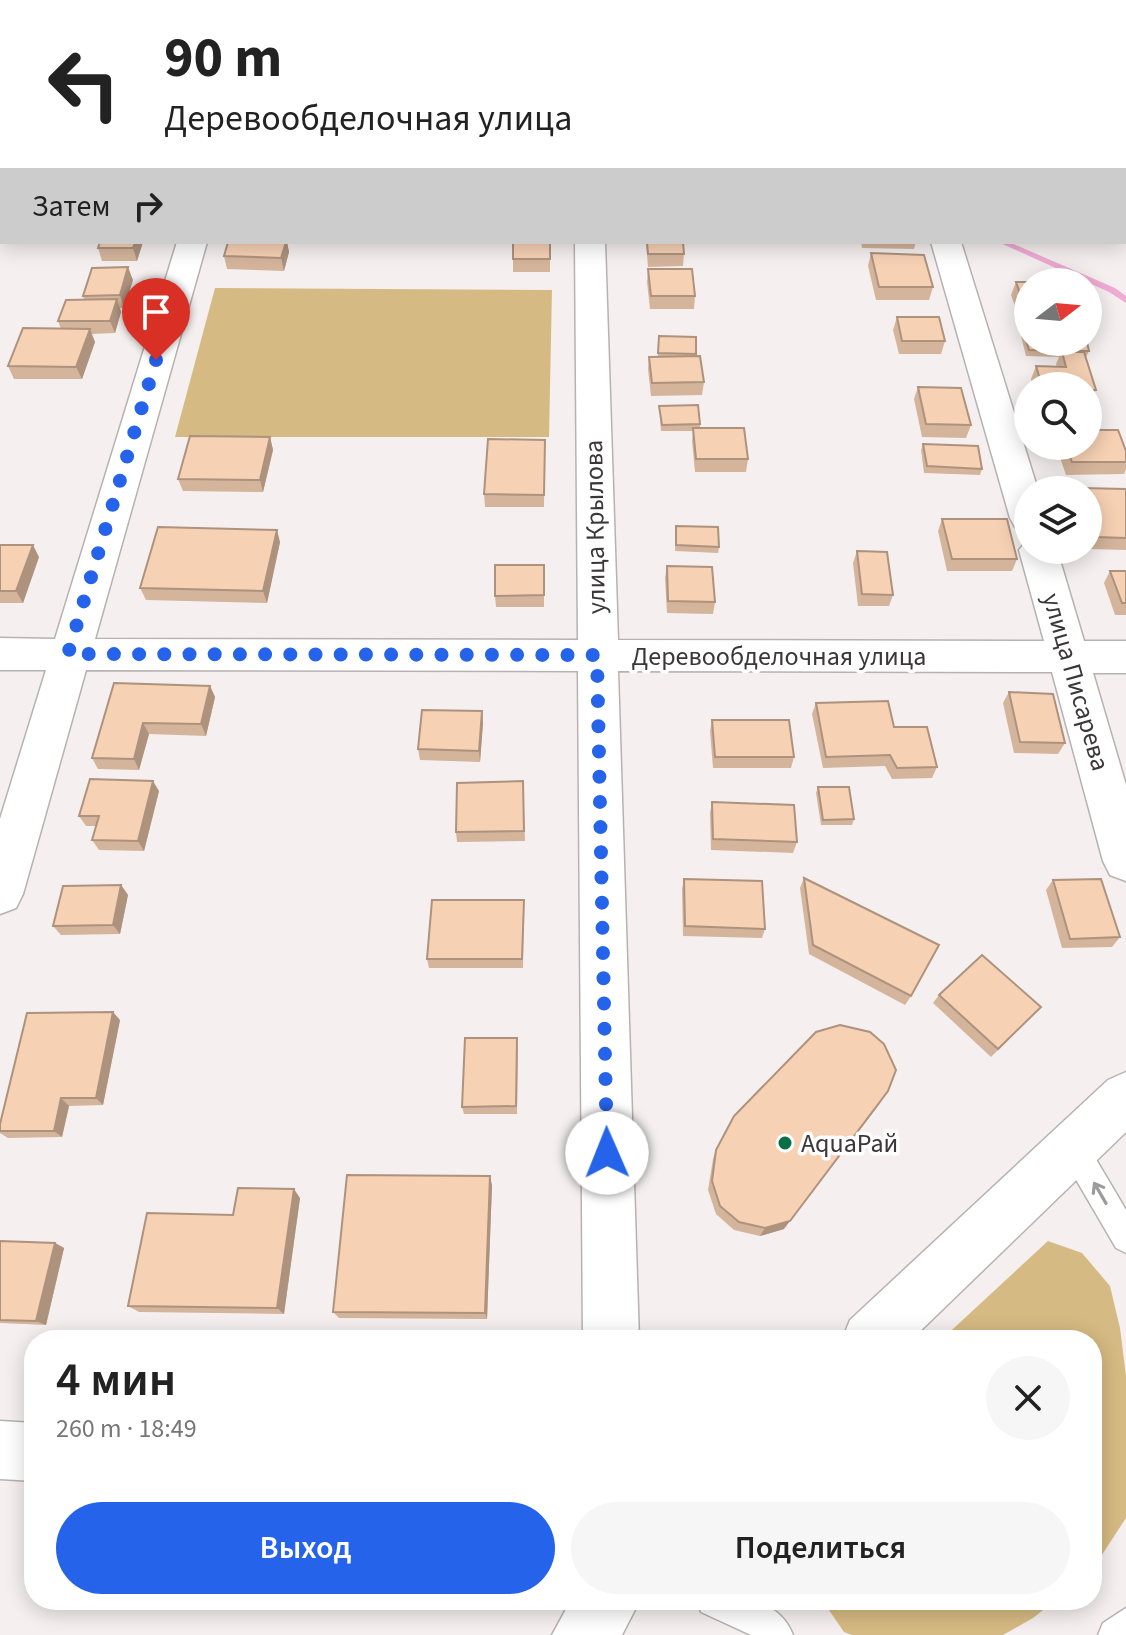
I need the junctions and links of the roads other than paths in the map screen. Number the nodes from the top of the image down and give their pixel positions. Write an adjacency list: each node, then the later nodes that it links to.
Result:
1 (191, 244): 7 (street)
2 (590, 244): 8 (street, улица Крылова)
3 (947, 244): 4 (street)
4 (1016, 476)
5 (1042, 564): 9 (street, улица Писарева)
6 (0, 654): 7 (street, Деревообделочная улица)
7 (68, 654): 8 (street, Деревообделочная улица); 12 (street)
8 (597, 655): 9 (street, Деревообделочная улица); 16 (street, улица Крылова)
9 (1069, 657): 10 (street, Деревообделочная улица); 11 (street, улица Писарева)
10 (1126, 657)
11 (1126, 861)
12 (0, 894)
13 (1126, 1097): 14 (street)
14 (1074, 1149): 15 (lane, one-way to 14); 17 (street)
15 (1126, 1238)
16 (611, 1330)
17 (881, 1330)
18 (0, 1450): 19 (street)
19 (24, 1451)
20 (602, 1610): 23 (street)
21 (737, 1610): 24 (lane)
22 (1126, 1625): 25 (lane)
23 (584, 1635)
24 (776, 1635)
25 (1115, 1635)

